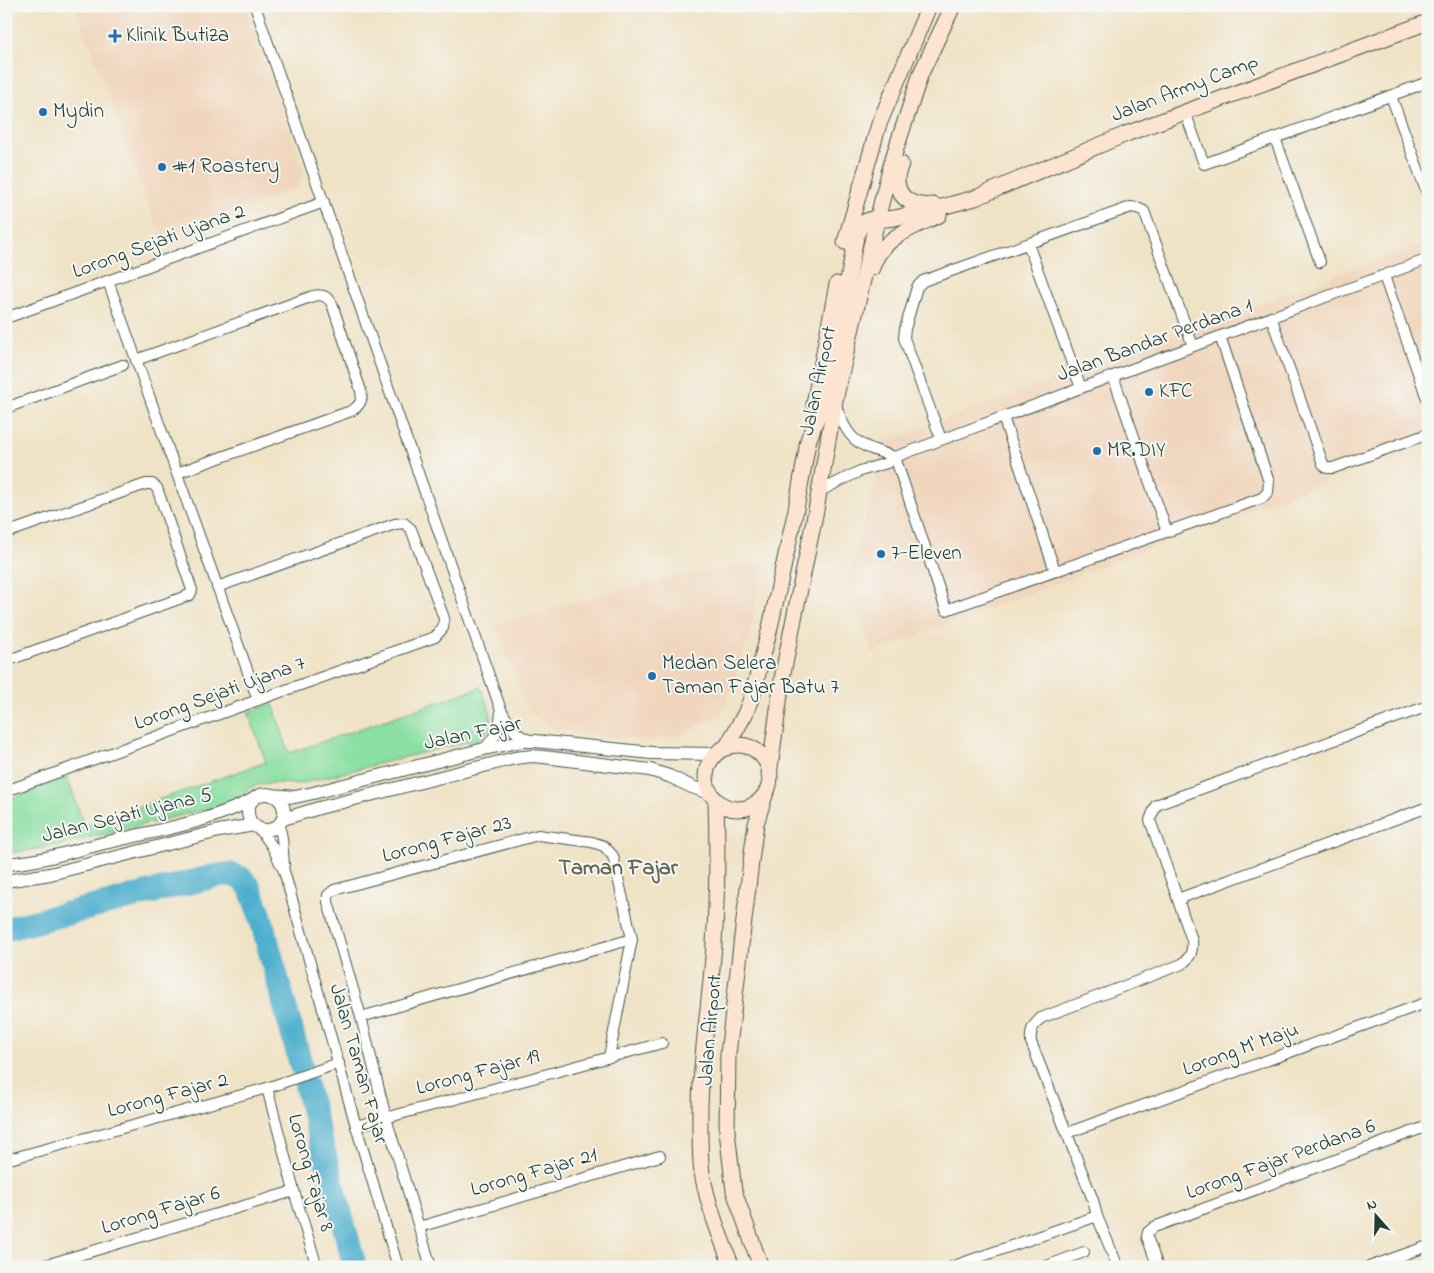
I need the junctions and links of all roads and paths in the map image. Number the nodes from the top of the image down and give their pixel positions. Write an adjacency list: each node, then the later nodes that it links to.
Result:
1 (256, 6): 14 (street)
2 (916, 6): 6 (main road)
3 (929, 6): 6 (main road, Jalan Airport)
4 (953, 6): 7 (main road, Jalan Airport)
5 (1428, 22): 10 (main road, Jalan Army Camp)
6 (912, 47): 37 (main road, Jalan Airport)
7 (930, 55): 15 (main road); 16 (main road, Jalan Airport)
8 (1428, 82): 9 (street)
9 (1391, 96): 11 (street); 12 (street)
10 (1185, 112): 11 (street); 13 (main road, Jalan Army Camp)
11 (1275, 138): 19 (street)
12 (1428, 196)
13 (975, 198): 15 (main road, Jalan Army Camp); 24 (main road)
14 (324, 202): 21 (street, Lorong Sejati Ujana 2); 48 (street)
15 (960, 202): 16 (main road)
16 (877, 220): 24 (main road, Jalan Airport); 37 (main road)
17 (1028, 244): 26 (street); 30 (street); 36 (street)
18 (1428, 260): 20 (street, Jalan Bandar Perdana 1)
19 (1320, 262)
20 (1384, 276): 22 (street, Jalan Bandar Perdana 1); 32 (street)
21 (108, 281): 23 (street, Lorong Sejati Ujana 2); 27 (street)
22 (1271, 317): 25 (street, Jalan Bandar Perdana 1); 35 (street)
23 (6, 318)
24 (851, 333): 31 (main road, Jalan Airport)
25 (1220, 336): 26 (street, Jalan Bandar Perdana 1); 41 (street)
26 (1193, 346): 29 (street, Jalan Bandar Perdana 1)
27 (136, 360): 39 (street); 39 (street)
28 (123, 365): 33 (street)
29 (1114, 376): 30 (street, Jalan Bandar Perdana 1); 41 (street)
30 (1081, 388): 34 (street, Jalan Bandar Perdana 1)
31 (835, 400): 38 (street); 40 (main road, Jalan Airport)
32 (1428, 401)
33 (6, 408)
34 (1003, 417): 36 (street, Jalan Bandar Perdana 1); 43 (street)
35 (1428, 434)
36 (941, 439): 38 (street, Jalan Bandar Perdana 1)
37 (807, 445): 51 (main road, Jalan Airport)
38 (894, 457): 40 (street, Jalan Bandar Perdana 1); 43 (street)
39 (177, 473): 44 (street)
40 (820, 491): 52 (main road, Jalan Airport)
41 (1167, 532): 43 (street)
42 (6, 533): 45 (street)
43 (1055, 571)
44 (217, 587): 46 (street); 46 (street, Lorong Sejati Ujana 7)
45 (6, 661)
46 (258, 700): 53 (street, Lorong Sejati Ujana 7)
47 (1428, 706): 64 (street)
48 (501, 710): 49 (street); 50 (street)
49 (535, 741): 50 (street, Jalan Fajar); 51 (street, Jalan Fajar)
50 (484, 749): 54 (street, Jalan Fajar)
51 (721, 751): 52 (main road); 56 (main road)
52 (770, 775): 55 (main road)
53 (6, 791)
54 (271, 795): 57 (street); 59 (street)
55 (765, 795): 56 (main road); 88 (main road, Jalan Airport)
56 (713, 797): 59 (street, Jalan Fajar); 87 (main road, Jalan Airport)
57 (254, 799): 60 (street); 61 (street, Jalan Sejati Ujana 5)
58 (1428, 807): 64 (street)
59 (281, 822): 60 (street); 62 (street)
60 (256, 826): 62 (street); 63 (street, Jalan Sejati Ujana 5)
61 (6, 864)
62 (284, 871): 70 (street, Jalan Taman Fajar)
63 (6, 881)
64 (1178, 900): 75 (street)
65 (632, 939): 67 (street); 67 (street, Lorong Fajar 23); 69 (street)
66 (1428, 1002): 75 (street, Lorong M' Maju)
67 (361, 1017): 72 (street, Lorong Fajar 23)
68 (662, 1043): 69 (street, Lorong Fajar 19)
69 (609, 1057): 72 (street, Lorong Fajar 19)
70 (339, 1064): 71 (street, Lorong Fajar 2); 73 (street, Jalan Taman Fajar)
71 (267, 1088): 77 (street, Lorong Fajar 2); 78 (street, Lorong Fajar 8)
72 (386, 1118): 73 (street, Lorong Fajar 19); 80 (street, Lorong Fajar 23)
73 (356, 1126): 85 (street, Jalan Taman Fajar)
74 (1428, 1126): 92 (street, Lorong Fajar Perdana 6)
75 (1067, 1133): 79 (street)
76 (660, 1156): 80 (street, Lorong Fajar 21)
77 (6, 1160)
78 (294, 1191): 83 (street, Lorong Fajar 6); 84 (street, Lorong Fajar 8)
79 (1097, 1216): 89 (street); 91 (street)
80 (419, 1227): 86 (street, Lorong Fajar 23)
81 (1428, 1246): 93 (street)
82 (1084, 1252): 90 (street)
83 (39, 1267)
84 (317, 1267)
85 (398, 1267)
86 (432, 1267)
87 (732, 1267)
88 (761, 1267)
89 (951, 1267)
90 (1044, 1267)
91 (1118, 1267)
92 (1158, 1267)
93 (1369, 1267)

